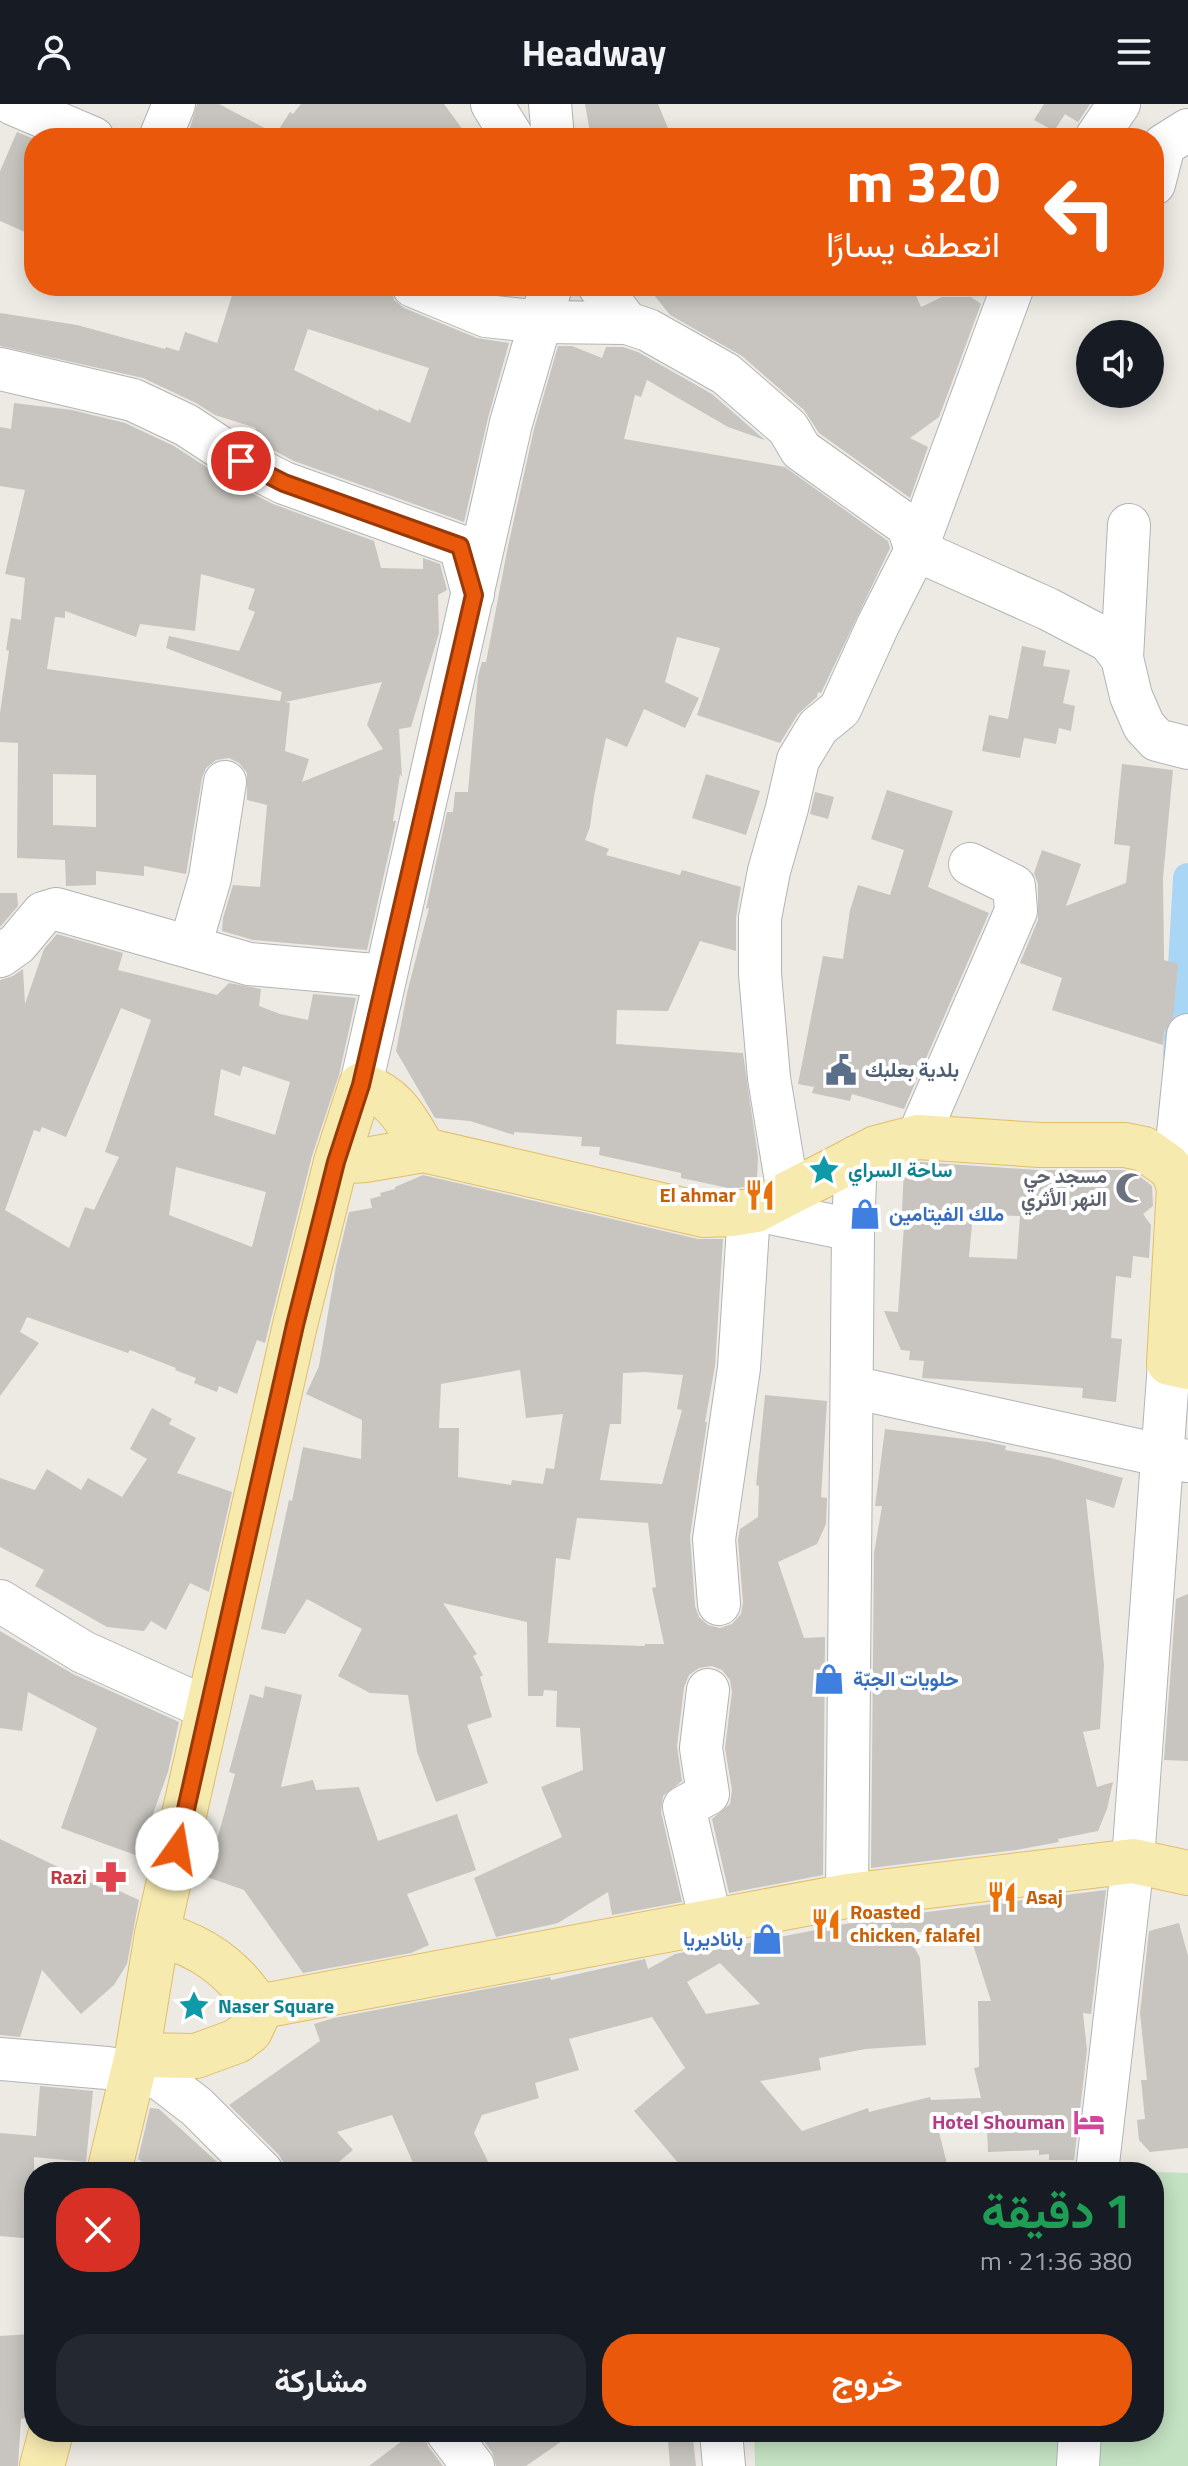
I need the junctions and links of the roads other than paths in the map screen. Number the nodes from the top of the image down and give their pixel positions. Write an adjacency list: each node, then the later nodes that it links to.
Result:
1 (13, 104): 6 (street)
2 (174, 104): 7 (street)
3 (492, 104): 8 (street)
4 (550, 104): 9 (street)
5 (1119, 104): 10 (street)
6 (69, 128)
7 (164, 128)
8 (507, 128)
9 (552, 128)
10 (1103, 128)
11 (1188, 130): 12 (street)
12 (1164, 145)
13 (437, 296): 16 (street)
14 (607, 296): 17 (street)
15 (1009, 296): 20 (street)
16 (546, 304): 17 (street); 21 (street)
17 (627, 323): 20 (street)
18 (0, 369): 21 (street)
19 (1129, 525): 22 (street)
20 (916, 550): 22 (street); 36 (street)
21 (474, 595): 28 (street)
22 (1122, 658): 23 (street)
23 (1172, 744)
24 (225, 782): 26 (street)
25 (970, 864): 31 (street)
26 (190, 946): 27 (street); 28 (street)
27 (0, 956)
28 (385, 976): 30 (street)
29 (1188, 1035): 35 (street)
30 (361, 1085): 32 (main road); 34 (main road)
31 (918, 1137): 33 (main road); 35 (main road)
32 (424, 1150): 34 (main road); 36 (main road)
33 (856, 1157): 36 (main road); 37 (street)
34 (336, 1162): 44 (main road)
35 (1174, 1173): 38 (main road)
36 (764, 1205): 37 (street); 42 (street)
37 (853, 1230): 39 (street)
38 (1179, 1365): 40 (street)
39 (852, 1387): 40 (street); 47 (street)
40 (1174, 1459): 45 (street)
41 (0, 1601): 44 (street)
42 (719, 1604)
43 (708, 1690): 48 (street)
44 (209, 1709): 49 (main road)
45 (1133, 1861): 46 (main road); 47 (main road); 55 (street)
46 (1185, 1878)
47 (847, 1896): 48 (main road)
48 (711, 1922): 50 (main road)
49 (157, 1934): 50 (main road); 52 (main road)
50 (258, 2007): 52 (main road)
51 (0, 2059): 52 (street)
52 (135, 2064): 53 (main road); 54 (street)
53 (111, 2162)
54 (252, 2162)
55 (1097, 2162)
56 (48, 2442): 60 (main road)
57 (455, 2442): 61 (street)
58 (722, 2442): 62 (street)
59 (1079, 2442): 63 (street)
60 (42, 2466)
61 (473, 2466)
62 (724, 2466)
63 (1078, 2466)

